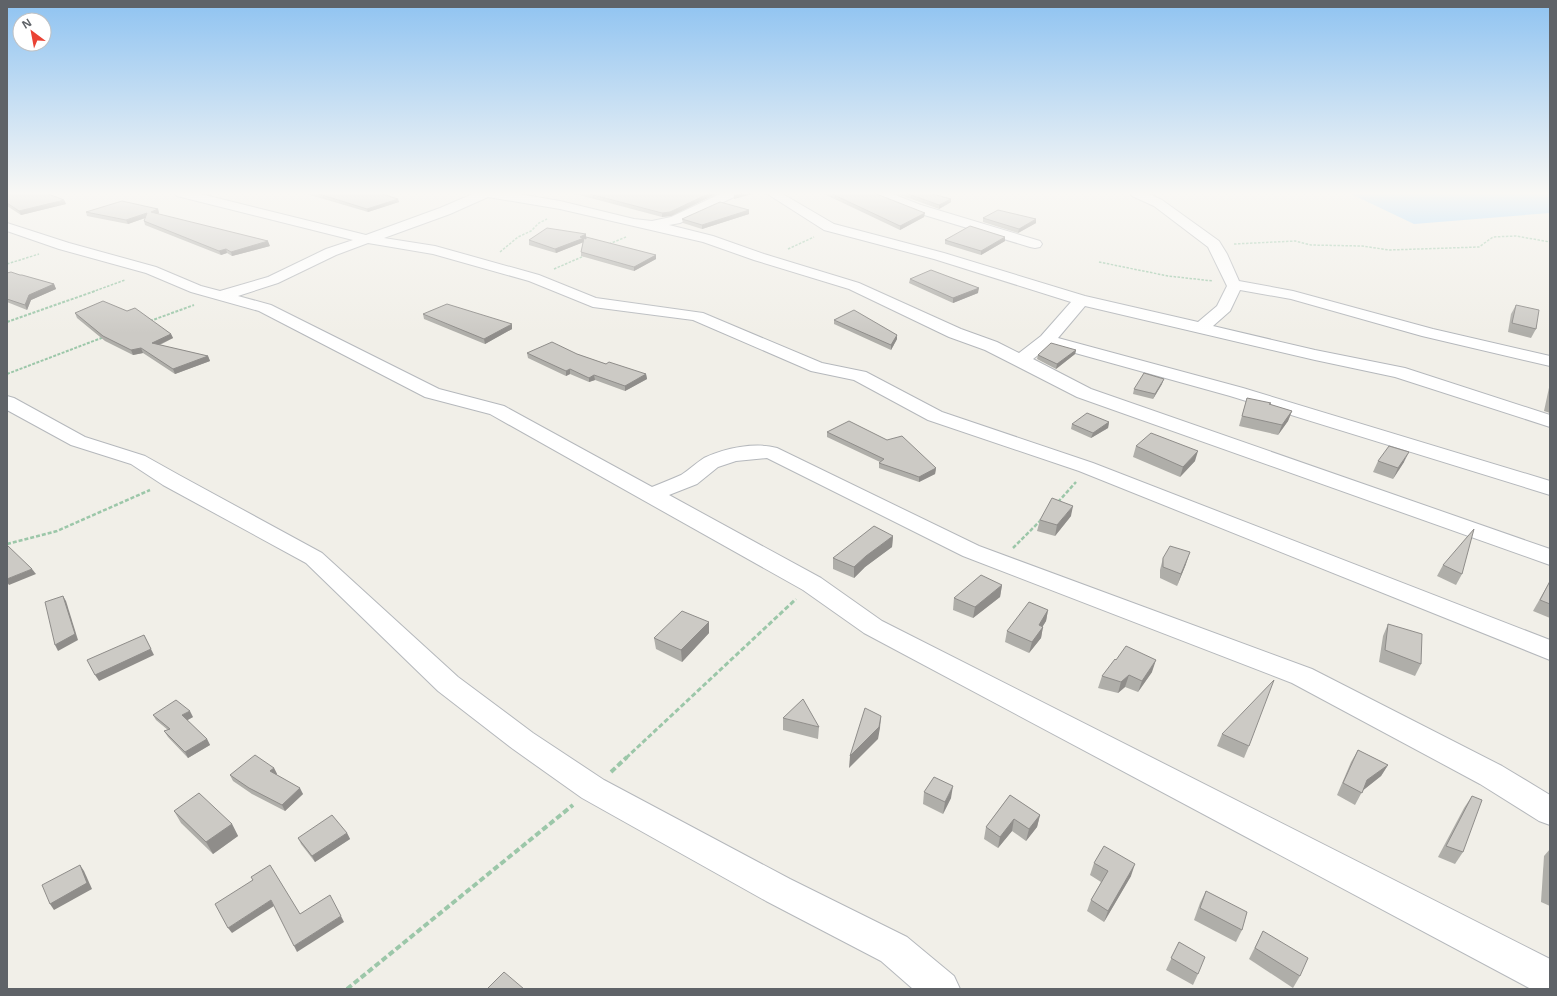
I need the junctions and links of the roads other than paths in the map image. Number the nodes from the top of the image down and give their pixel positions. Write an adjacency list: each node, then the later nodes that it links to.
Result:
1 (44, 239): 10 (street)
2 (366, 239): 10 (street)
3 (370, 239): 21 (street)
4 (709, 239): 14 (street)
5 (877, 239): 11 (street)
6 (1020, 239): 8 (street)
7 (1208, 239): 9 (street)
8 (1035, 244)
9 (1233, 284): 12 (street); 15 (street)
10 (220, 296): 19 (street)
11 (1081, 300): 12 (street); 13 (street)
12 (1201, 328): 17 (street)
13 (1047, 340): 14 (street); 18 (street)
14 (1021, 360): 20 (street)
15 (1550, 361)
16 (7, 402): 24 (street)
17 (1550, 421)
18 (1550, 488)
19 (651, 495): 22 (street); 23 (street)
20 (1550, 557)
21 (1550, 650)
22 (1550, 811)
23 (1550, 979)
24 (941, 989)

